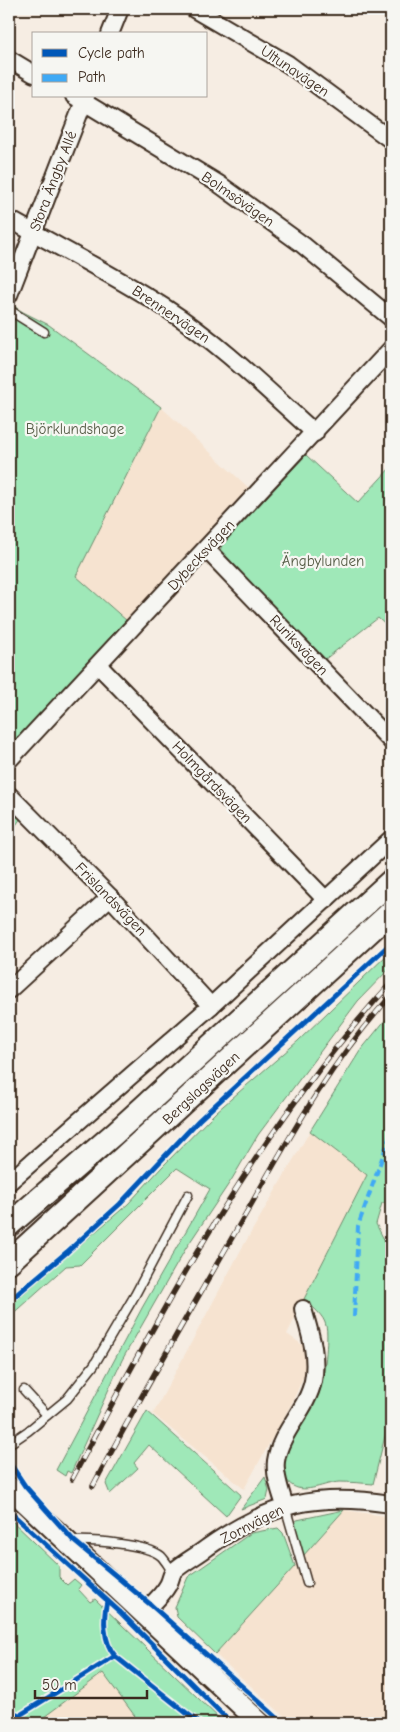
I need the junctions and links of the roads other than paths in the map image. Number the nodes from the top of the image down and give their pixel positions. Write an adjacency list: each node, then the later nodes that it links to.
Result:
1 (120, 9): 3 (street)
2 (194, 9): 7 (street, Ultunavägen)
3 (111, 32)
4 (9, 59): 5 (street)
5 (32, 73)
6 (81, 98): 9 (street, Stora Ängby Allé); 12 (street, Bolmsövägen)
7 (391, 140)
8 (9, 219): 9 (street, Brennervägen)
9 (32, 233): 10 (street, Stora Ängby Allé); 15 (street, Brennervägen)
10 (9, 294)
11 (9, 310): 13 (lane)
12 (391, 318)
13 (44, 332)
14 (391, 349): 15 (street, Dybecksvägen)
15 (315, 433): 16 (street, Dybecksvägen)
16 (206, 549): 17 (street, Dybecksvägen); 18 (street, Ruriksvägen)
17 (98, 665): 19 (street, Dybecksvägen); 24 (street, Holmgårdsvägen)
18 (391, 741)
19 (9, 760)
20 (9, 795): 23 (street, Frislandsvägen)
21 (391, 839): 24 (street)
22 (391, 881): 28 (main road, Bergslagsvägen)
23 (110, 896): 26 (street); 27 (street, Frislandsvägen)
24 (326, 900): 27 (street)
25 (391, 912): 33 (main road, Bergslagsvägen)
26 (9, 990)
27 (211, 1006): 29 (street)
28 (60, 1181): 31 (main road, Bergslagsvägen); 32 (main road)
29 (9, 1182)
30 (188, 1195): 36 (lane)
31 (9, 1225)
32 (9, 1237)
33 (9, 1262)
34 (303, 1309): 40 (street)
35 (24, 1390): 36 (lane)
36 (47, 1415): 37 (lane)
37 (9, 1444)
38 (9, 1487): 41 (street)
39 (391, 1504): 40 (street, Zornvägen)
40 (285, 1506): 42 (street, Zornvägen); 43 (lane)
41 (66, 1542): 42 (lane); 44 (street)
42 (173, 1572): 44 (street, Zornvägen)
43 (307, 1583)
44 (143, 1613): 45 (street)
45 (260, 1723)

